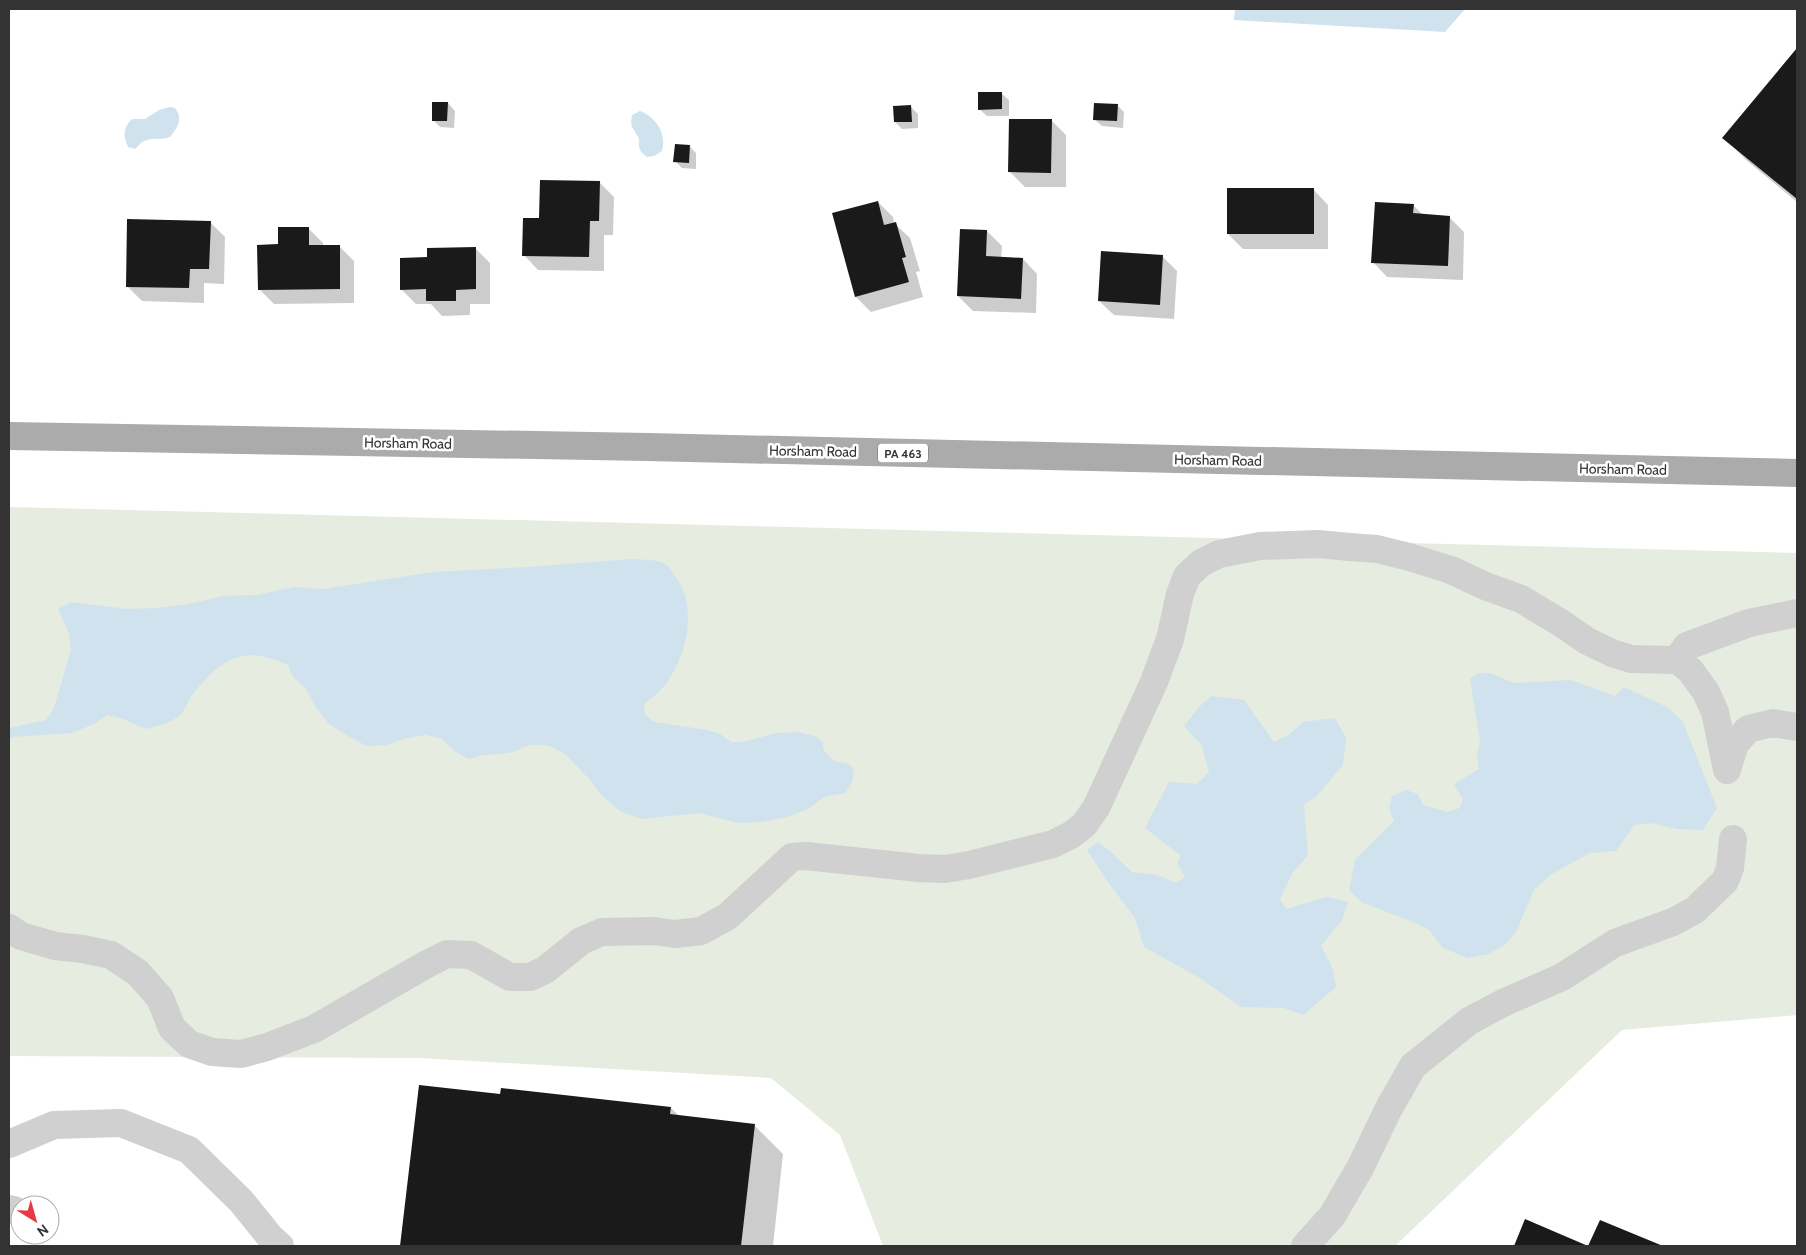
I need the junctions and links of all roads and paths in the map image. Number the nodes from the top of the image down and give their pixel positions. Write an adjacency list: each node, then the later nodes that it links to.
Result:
1 (9, 436): 2 (main road, Horsham Road / PA 463)
2 (1797, 473)
3 (1797, 613): 4 (street)
4 (1678, 660): 5 (street); 7 (street)
5 (1797, 726)
6 (1733, 839): 10 (street)
7 (9, 928)
8 (9, 1144): 9 (street)
9 (280, 1246)
10 (1305, 1246)

